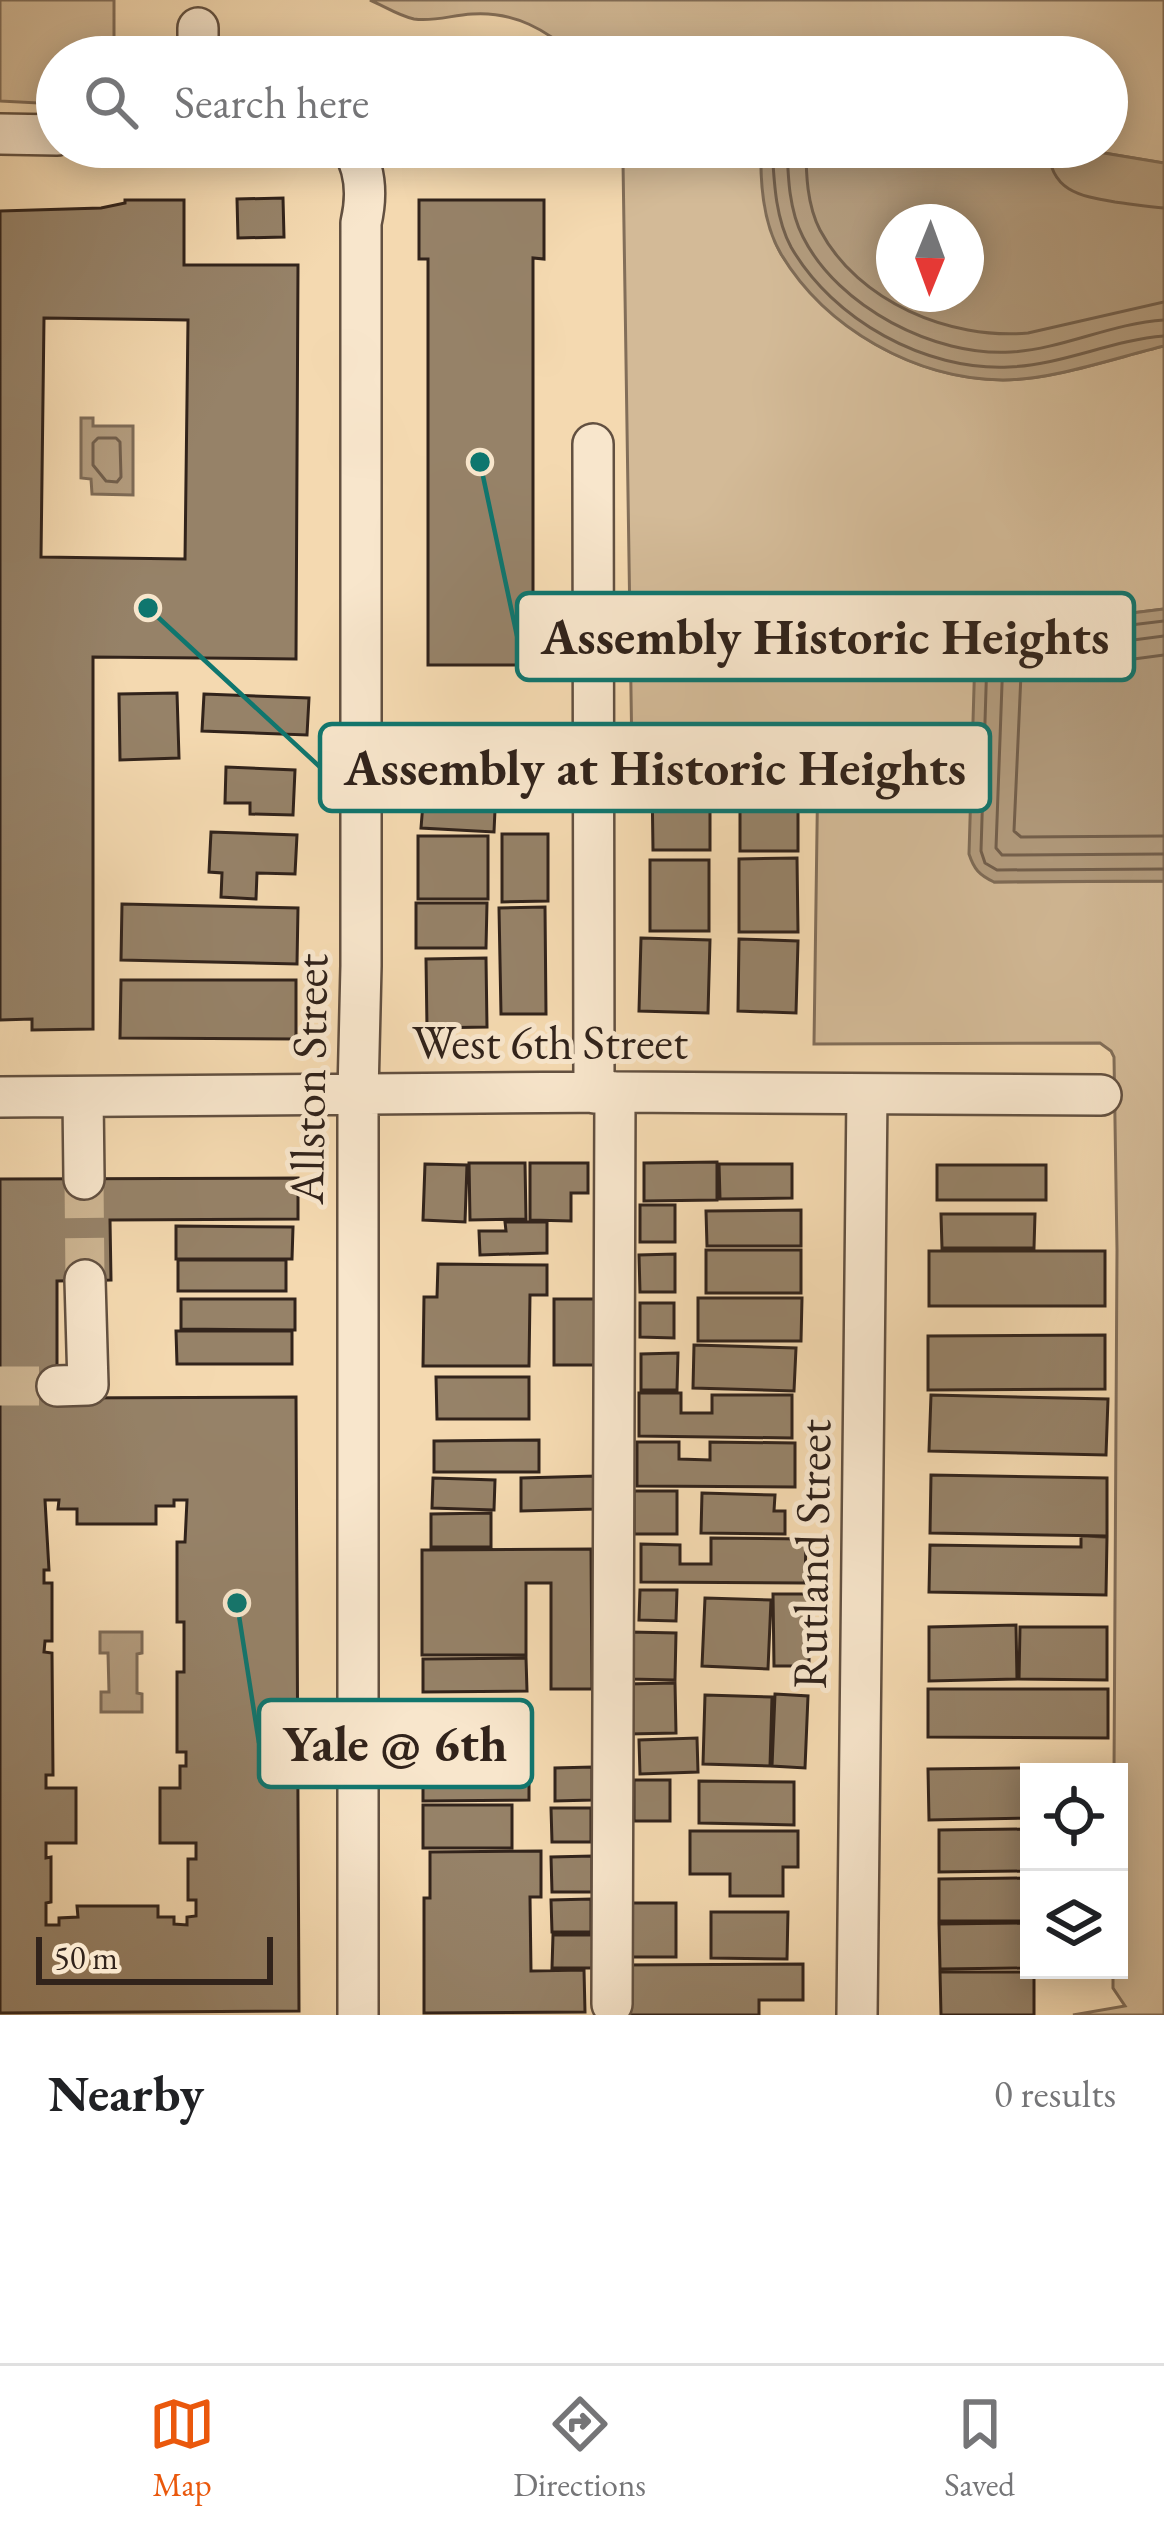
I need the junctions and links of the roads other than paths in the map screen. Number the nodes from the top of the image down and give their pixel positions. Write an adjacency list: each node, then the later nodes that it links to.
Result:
1 (0, 134): 2 (street)
2 (36, 135)
3 (361, 168): 6 (street, Allston Street)
4 (593, 444): 5 (street)
5 (604, 1092): 6 (street, West 6th Street); 7 (street, West 6th Street); 14 (street)
6 (358, 1094): 10 (street, West 6th Street); 15 (street, Allston Street)
7 (867, 1094): 8 (street, West 6th Street); 16 (street, Rutland Street)
8 (1101, 1095)
9 (0, 1097): 10 (street, West 6th Street)
10 (82, 1097): 11 (street)
11 (84, 1179)
12 (85, 1280): 13 (street)
13 (57, 1386)
14 (613, 2003)
15 (358, 2015)
16 (857, 2015)

